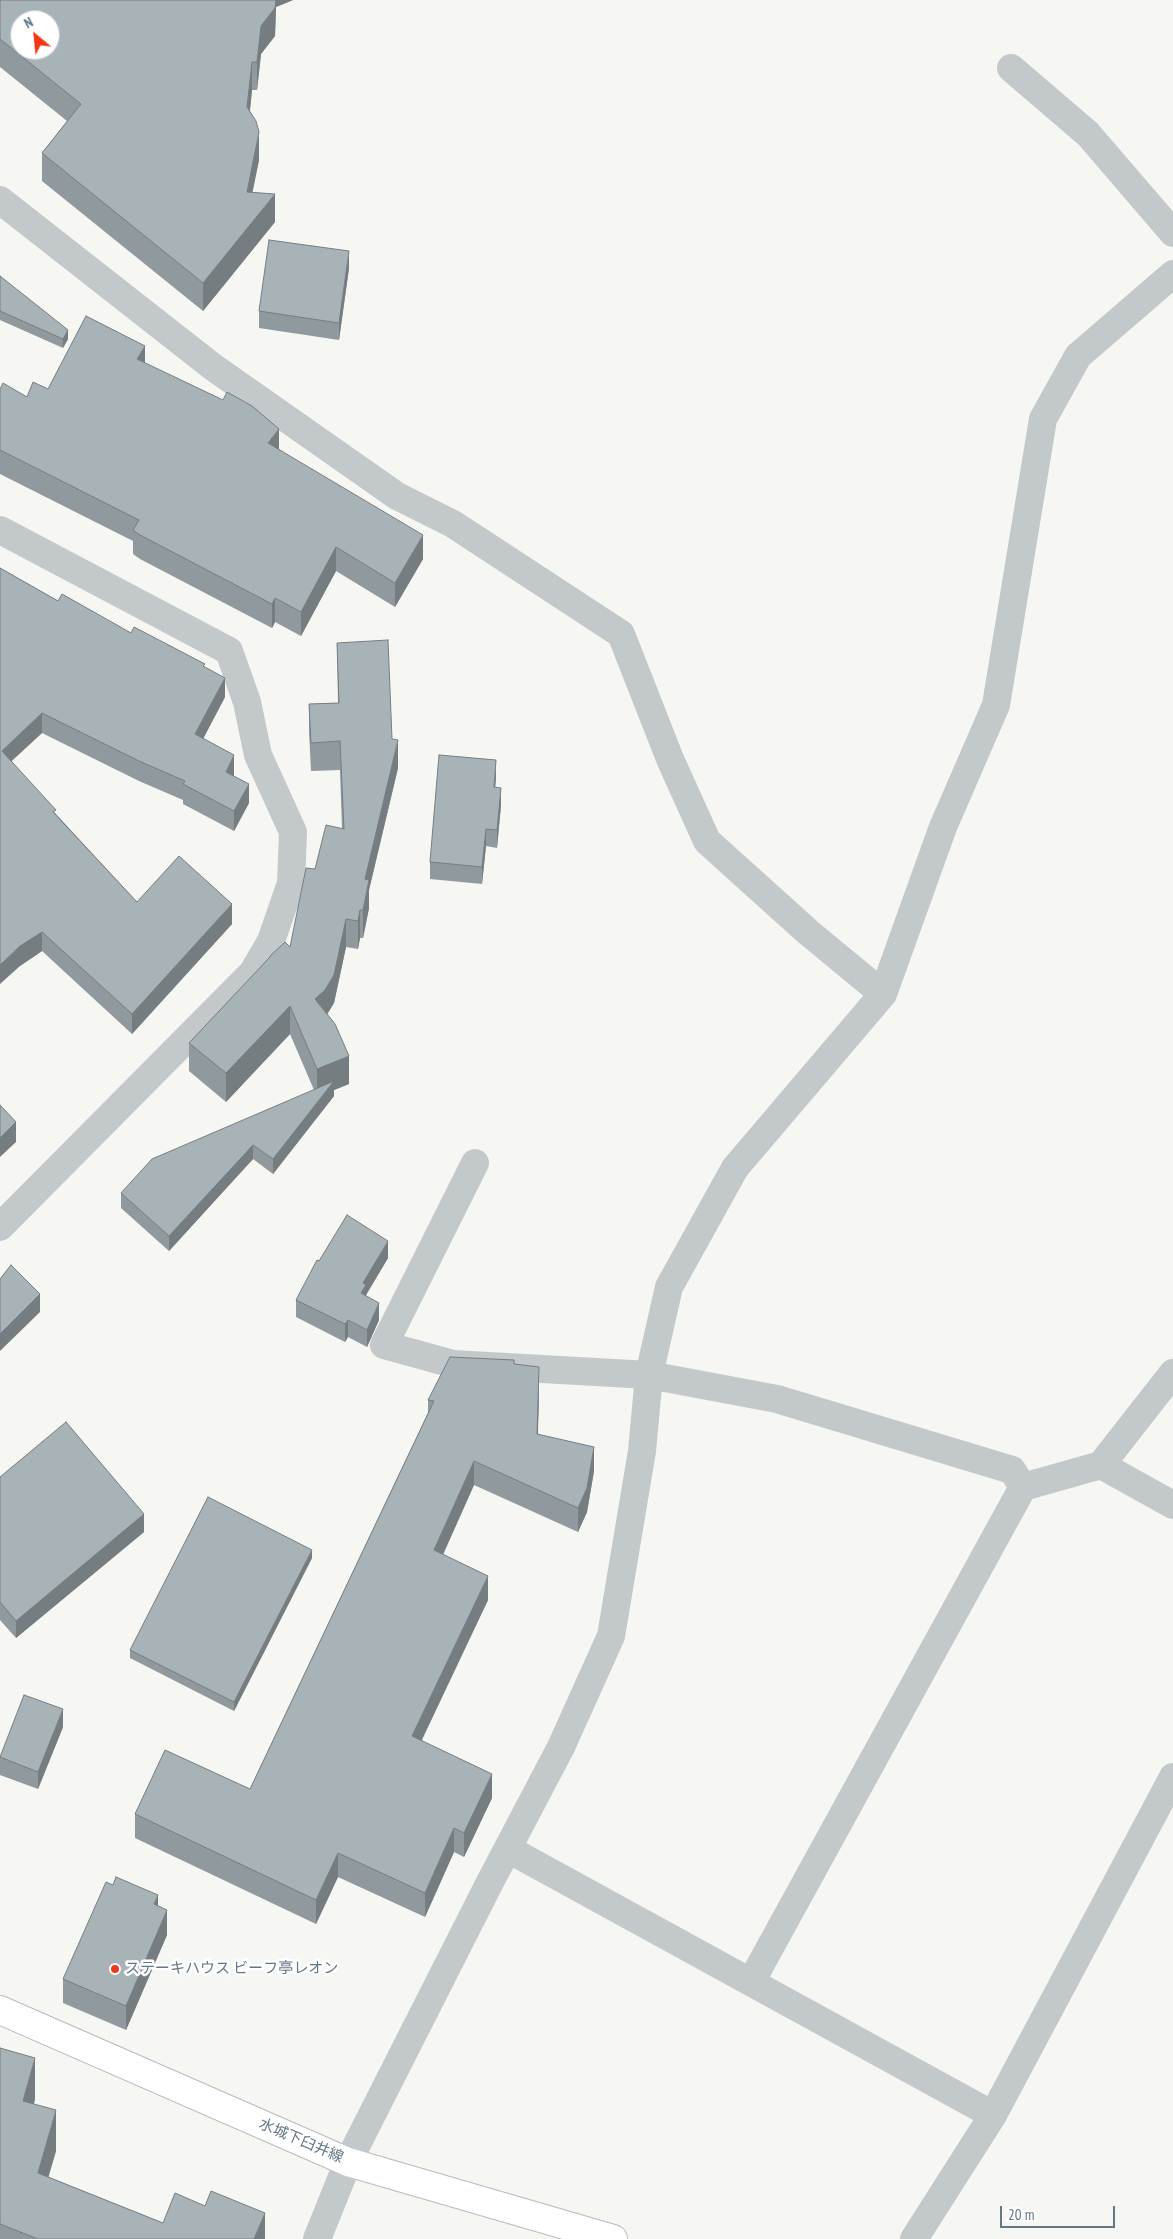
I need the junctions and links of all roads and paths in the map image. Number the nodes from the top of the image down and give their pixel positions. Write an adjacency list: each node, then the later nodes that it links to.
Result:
1 (1011, 68): 3 (street)
2 (0, 200): 6 (street)
3 (1173, 233)
4 (1173, 274): 6 (street)
5 (0, 530): 8 (street)
6 (883, 994): 10 (street)
7 (475, 1163): 10 (street)
8 (0, 1227)
9 (1173, 1373): 11 (street)
10 (648, 1375): 12 (street); 15 (street)
11 (1101, 1465): 12 (street); 13 (street)
12 (1023, 1487): 16 (street)
13 (1173, 1505)
14 (1173, 1777): 18 (street)
15 (508, 1849): 16 (street); 19 (street)
16 (751, 1982): 18 (street)
17 (0, 2010): 19 (main road, 水城下臼井線)
18 (993, 2115): 22 (street)
19 (348, 2162): 20 (street); 21 (main road, 水城下臼井線)
20 (317, 2239)
21 (613, 2239)
22 (914, 2239)

